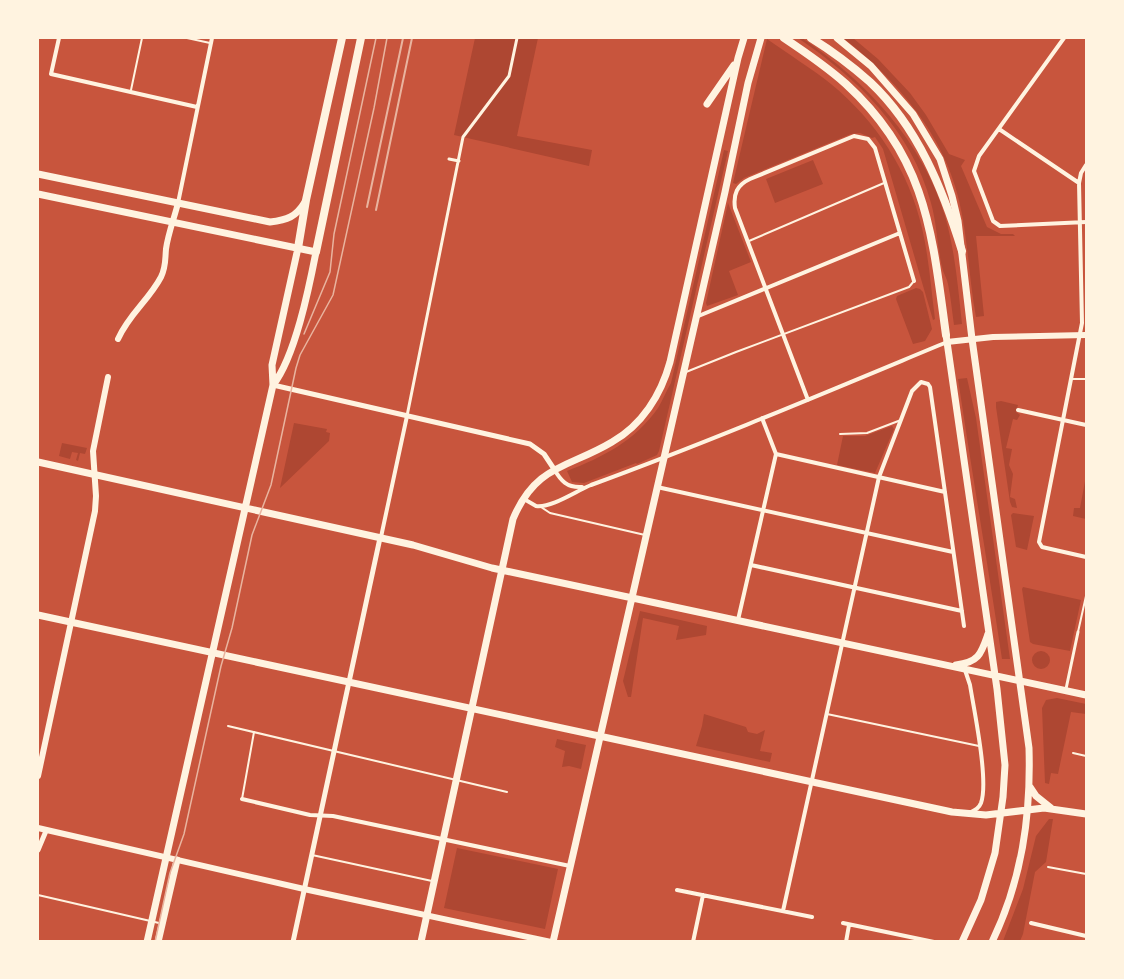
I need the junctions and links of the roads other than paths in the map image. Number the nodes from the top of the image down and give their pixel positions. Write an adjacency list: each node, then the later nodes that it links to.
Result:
1 (59, 38): 15 (street)
2 (142, 38): 15 (lane)
3 (187, 38): 13 (lane)
4 (342, 38): 26 (highway)
5 (361, 38): 35 (highway)
6 (517, 38): 20 (street)
7 (744, 38): 14 (main road)
8 (761, 38): 39 (main road)
9 (784, 38): 43 (highway)
10 (811, 38): 34 (highway)
11 (837, 38): 34 (main road)
12 (1064, 38): 18 (street)
13 (212, 40): 17 (street)
14 (738, 58): 16 (main road); 61 (main road)
15 (130, 91): 17 (street)
16 (707, 104)
17 (198, 107): 27 (street)
18 (999, 129): 24 (street); 30 (street)
19 (449, 159): 20 (street)
20 (459, 161): 52 (street)
21 (1086, 166): 24 (street)
22 (38, 174): 27 (main road)
23 (885, 183): 31 (street); 32 (lane); 32 (street)
24 (1079, 183): 30 (street)
25 (38, 194): 28 (main road)
26 (306, 200): 27 (main road); 33 (highway)
27 (178, 203): 28 (main road)
28 (173, 222): 33 (main road); 42 (main road)
29 (1086, 222): 30 (street)
30 (1080, 223): 36 (street)
31 (900, 233): 37 (street); 38 (street)
32 (749, 241): 38 (street)
33 (298, 248): 35 (main road); 49 (main road)
34 (962, 251): 44 (main road)
35 (316, 252): 49 (main road)
36 (1084, 270): 41 (street)
37 (914, 281): 40 (lane)
38 (767, 288): 39 (street); 40 (street)
39 (696, 317): 45 (main road)
40 (784, 334): 45 (lane); 50 (street)
41 (1084, 335): 44 (main road); 47 (street)
42 (118, 339)
43 (946, 339): 44 (main road); 50 (street); 86 (main road)
44 (972, 339): 94 (main road)
45 (684, 374): 59 (main road)
46 (108, 376): 62 (main road)
47 (1072, 379): 48 (lane); 55 (street)
48 (1086, 379)
49 (273, 385): 52 (street); 68 (main road)
50 (808, 400): 53 (street)
51 (1018, 410): 55 (street)
52 (407, 416): 61 (street); 73 (street)
53 (762, 418): 58 (street); 59 (street)
54 (901, 420): 57 (lane); 63 (street); 66 (street)
55 (1063, 420): 56 (street); 75 (street)
56 (1086, 425)
57 (840, 434)
58 (776, 454): 63 (street); 70 (street)
59 (663, 459): 64 (main road); 65 (street)
60 (38, 462): 62 (main road)
61 (554, 469): 65 (street); 67 (main road)
62 (95, 474): 68 (main road); 84 (main road)
63 (879, 477): 66 (street); 71 (street)
64 (657, 486): 70 (street); 72 (main road)
65 (586, 487): 69 (street)
66 (945, 492): 74 (street)
67 (524, 498): 69 (street); 77 (main road)
68 (246, 506): 73 (main road); 89 (main road)
69 (541, 507): 72 (lane)
70 (763, 510): 71 (street); 76 (street)
71 (866, 533): 74 (street); 78 (street)
72 (646, 535): 80 (main road)
73 (380, 538): 77 (main road); 93 (street)
74 (953, 552): 81 (street)
75 (1086, 558)
76 (751, 565): 78 (street); 83 (street)
77 (501, 570): 80 (main road); 97 (main road)
78 (854, 588): 81 (street); 88 (street)
79 (1086, 596): 87 (lane)
80 (631, 598): 83 (main road); 101 (main road)
81 (962, 611): 85 (street)
82 (38, 615): 84 (main road)
83 (738, 620): 88 (main road)
84 (70, 622): 89 (main road); 106 (main road)
85 (964, 626)
86 (989, 632): 90 (main road); 92 (main road)
87 (1078, 632): 95 (street)
88 (841, 642): 90 (main road); 98 (street)
89 (213, 652): 93 (main road); 123 (main road)
90 (951, 666): 91 (main road)
91 (965, 669): 92 (main road); 102 (street)
92 (995, 676): 94 (main road); 114 (main road)
93 (350, 681): 97 (main road); 103 (street)
94 (1021, 681): 95 (main road); 109 (main road)
95 (1065, 690): 96 (main road)
96 (1086, 695)
97 (471, 708): 101 (main road); 107 (main road)
98 (825, 714): 102 (lane); 108 (street)
99 (228, 726): 100 (lane)
100 (254, 732): 103 (lane); 111 (lane)
101 (600, 736): 108 (main road); 125 (main road)
102 (980, 746): 115 (street)
103 (335, 751): 107 (lane); 117 (street)
104 (1073, 753): 105 (lane)
105 (1086, 756)
106 (38, 776)
107 (456, 780): 110 (lane); 120 (main road)
108 (811, 781): 115 (main road); 133 (street)
109 (1029, 786): 112 (main road); 113 (main road)
110 (507, 792)
111 (242, 799): 117 (street)
112 (1029, 808): 113 (main road); 114 (main road); 151 (main road)
113 (1051, 808): 116 (main road)
114 (1002, 813): 115 (main road); 150 (main road)
115 (964, 814)
116 (1086, 814)
117 (321, 815): 120 (street); 122 (street)
118 (38, 828): 119 (main road)
119 (46, 831): 121 (street); 123 (main road)
120 (443, 839): 125 (street); 128 (main road)
121 (38, 850)
122 (312, 855): 128 (lane); 129 (street)
123 (166, 857): 124 (main road); 136 (main road)
124 (177, 860): 129 (main road); 137 (main road)
125 (570, 866): 146 (main road)
126 (1048, 867): 127 (lane)
127 (1086, 874)
128 (434, 882): 134 (main road)
129 (304, 889): 134 (main road); 144 (street)
130 (676, 890): 132 (street)
131 (38, 895): 136 (lane)
132 (703, 895): 133 (street); 147 (street)
133 (783, 911): 135 (street)
134 (427, 915): 145 (main road); 146 (main road)
135 (812, 917)
136 (151, 921): 137 (lane); 142 (main road)
137 (162, 923): 143 (main road)
138 (843, 923): 140 (street)
139 (1031, 923): 141 (street)
140 (849, 925): 148 (street); 149 (street)
141 (1086, 936)
142 (147, 942)
143 (158, 942)
144 (293, 942)
145 (421, 942)
146 (552, 942)
147 (693, 942)
148 (846, 942)
149 (934, 942)
150 (962, 942)
151 (992, 942)

